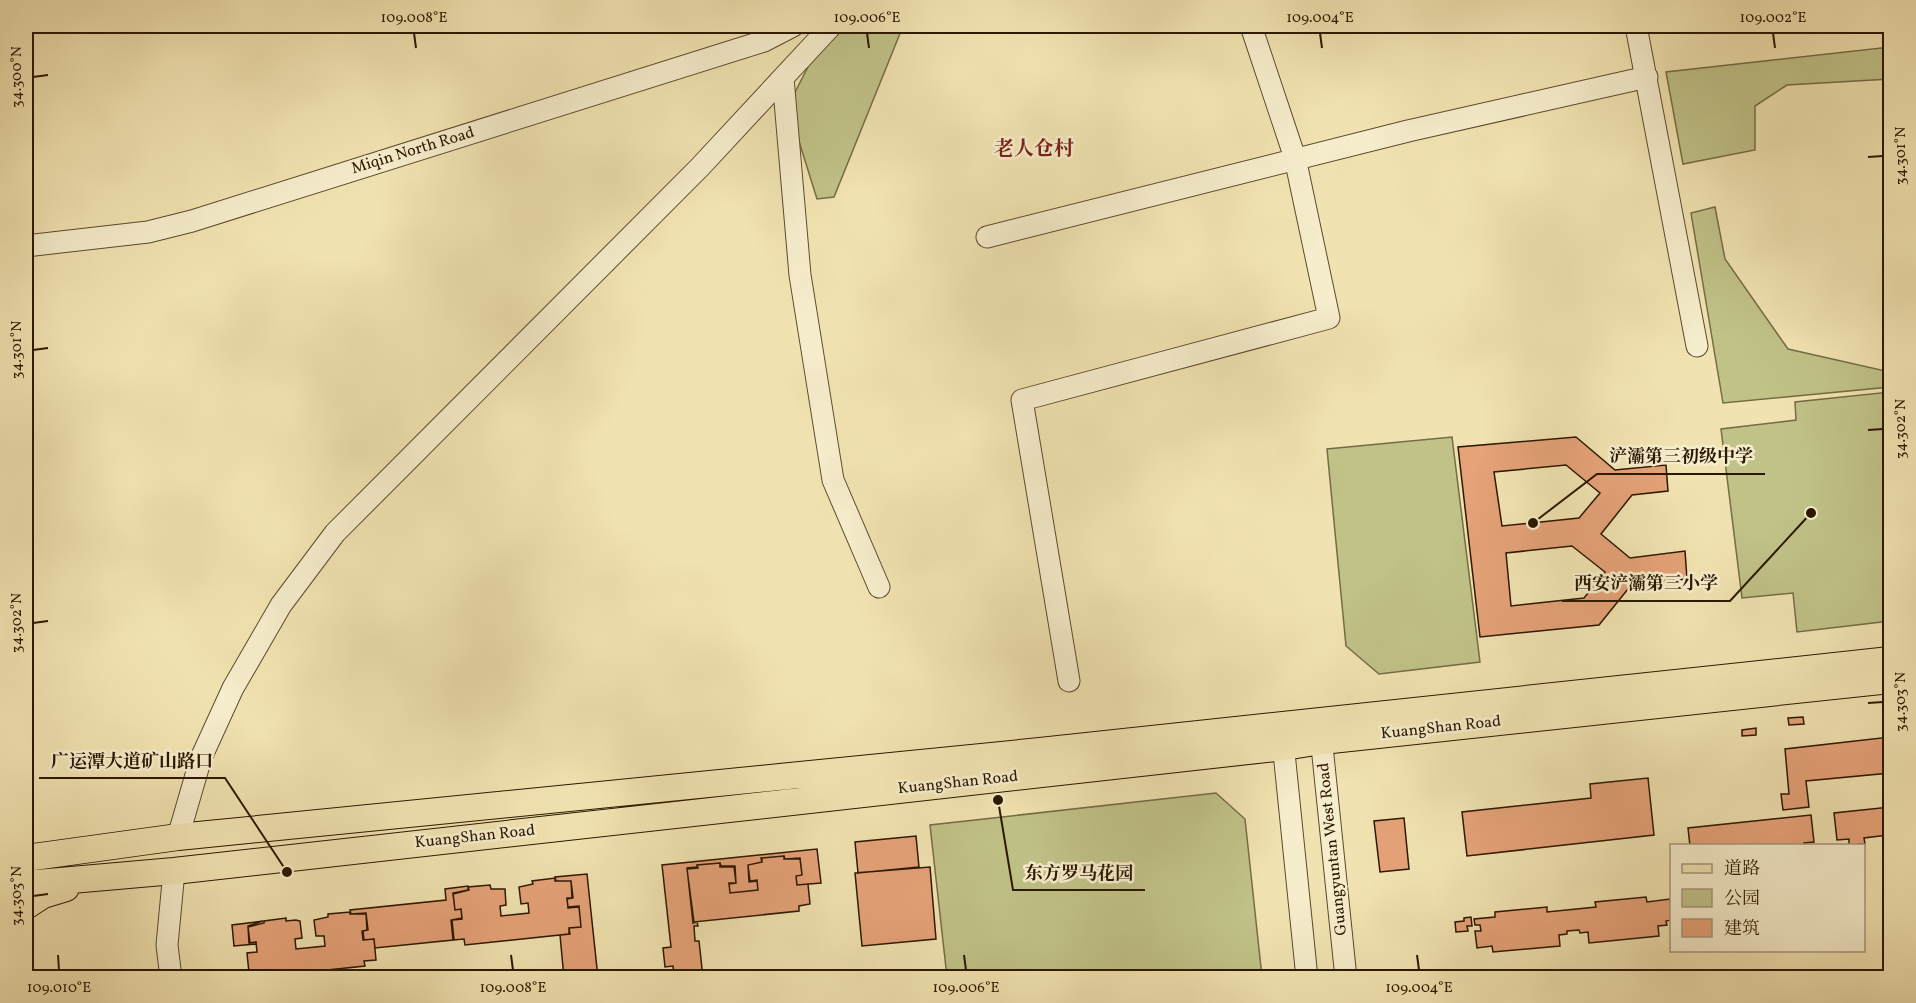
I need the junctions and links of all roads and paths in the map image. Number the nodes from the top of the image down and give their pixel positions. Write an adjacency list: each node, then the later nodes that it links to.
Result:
1 (794, 26): 9 (street, Miqin North Road)
2 (831, 26): 6 (street)
3 (1251, 26): 7 (street)
4 (1636, 26): 5 (street)
5 (1647, 77): 7 (street); 10 (street)
6 (783, 78): 11 (street); 17 (street)
7 (1295, 158): 8 (street); 14 (street)
8 (987, 237)
9 (26, 246)
10 (1697, 346)
11 (879, 587)
12 (1890, 660): 15 (main road, KuangShan Road)
13 (1890, 680): 15 (main road, KuangShan Road)
14 (1069, 681)
15 (1321, 731): 16 (main road, KuangShan Road); 27 (street, Guangyuntan West Road)
16 (1283, 735): 17 (main road, KuangShan Road); 21 (main road, KuangShan Road); 26 (street)
17 (178, 837): 19 (main road, KuangShan Road)
18 (26, 842): 19 (main road)
19 (120, 844): 20 (main road, KuangShan Road)
20 (26, 858)
21 (174, 871): 22 (main road, KuangShan Road); 25 (street)
22 (110, 878): 23 (main road, KuangShan Road); 24 (main road)
23 (26, 884)
24 (26, 906)
25 (171, 978)
26 (1307, 978)
27 (1346, 978)

